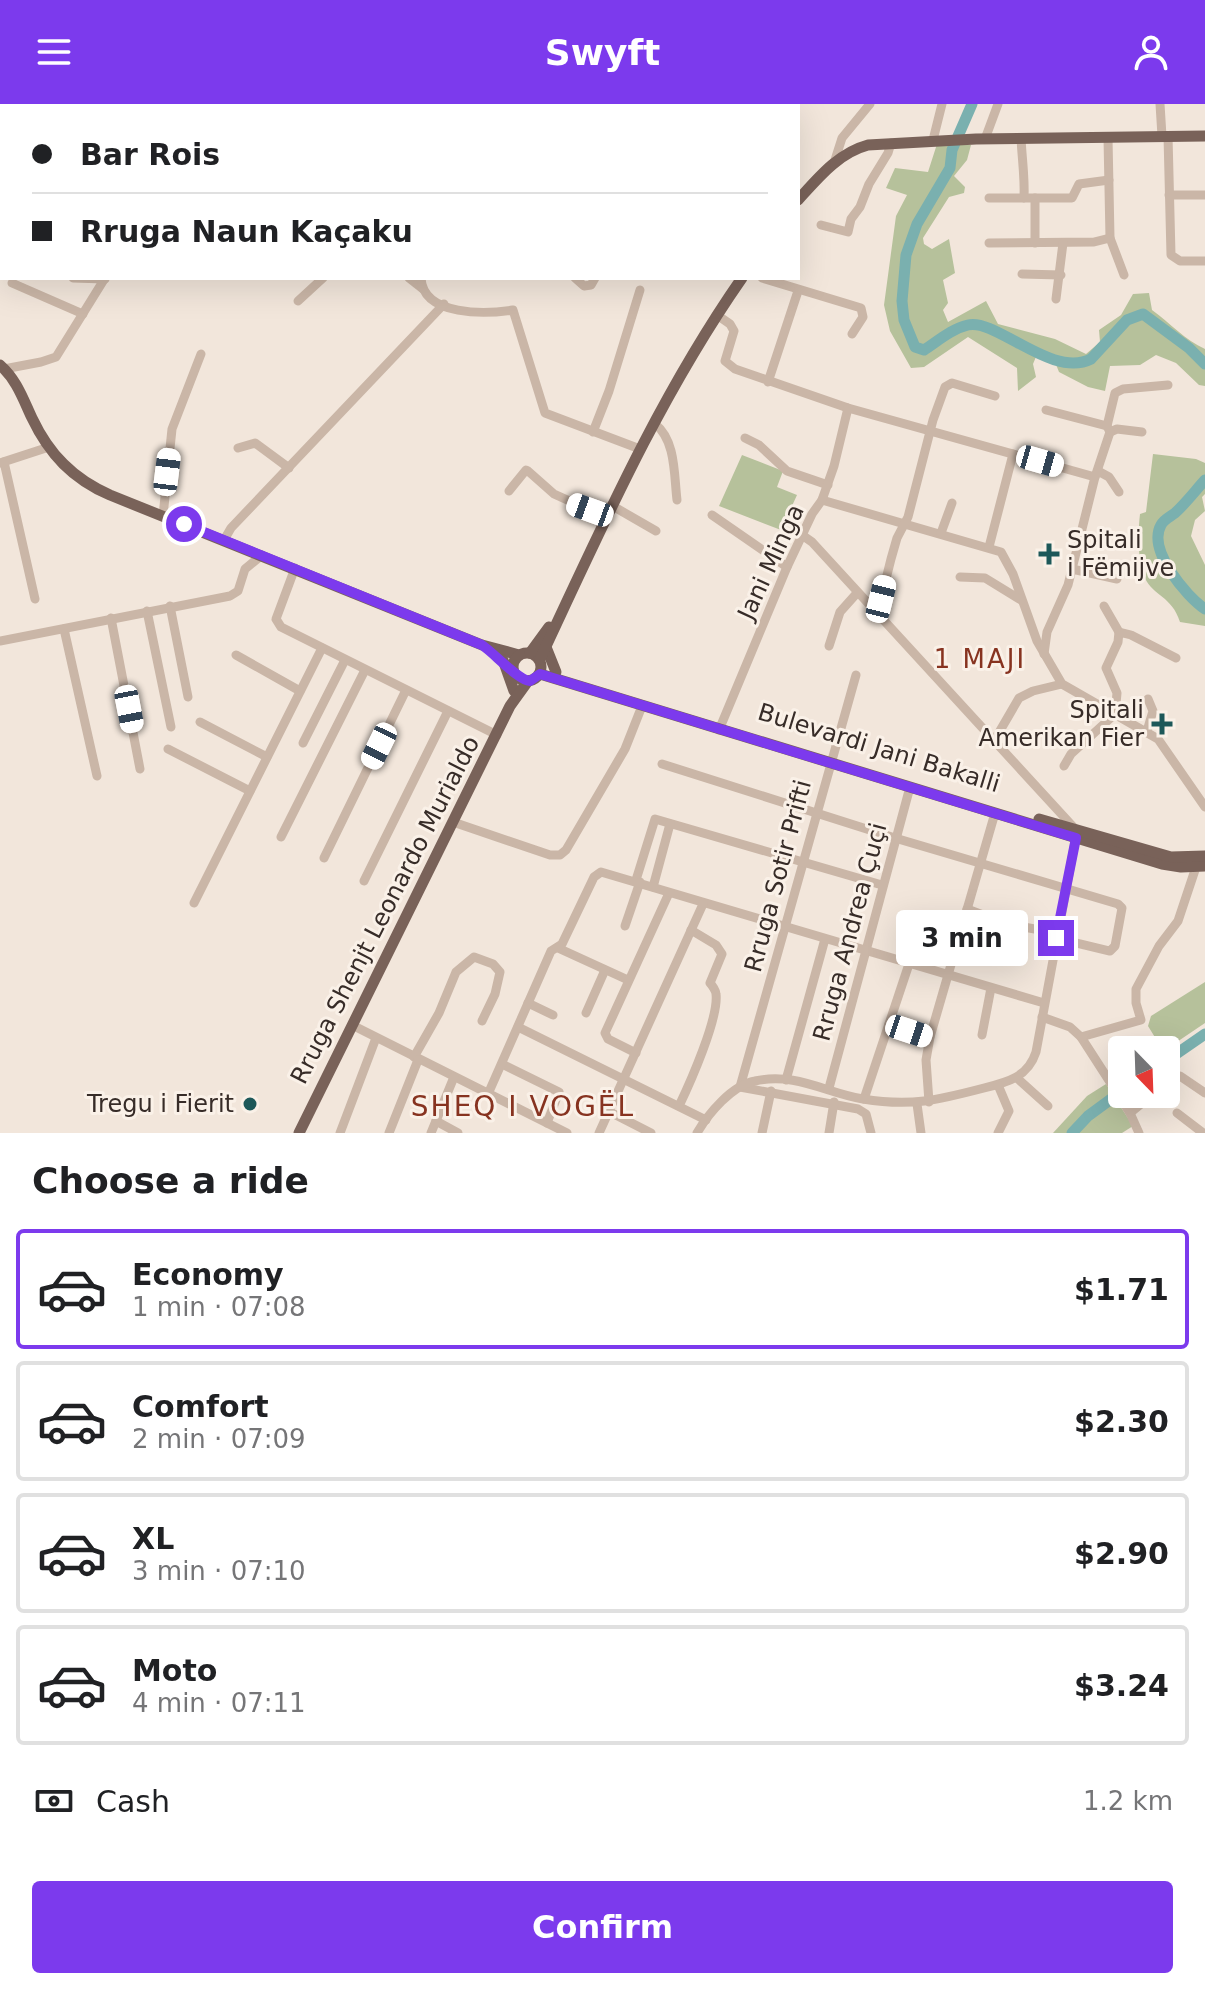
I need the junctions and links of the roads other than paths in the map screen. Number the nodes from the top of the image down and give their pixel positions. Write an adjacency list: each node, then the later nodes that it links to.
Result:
1 (870, 104): 12 (street)
2 (942, 104): 10 (street)
3 (998, 104): 9 (street)
4 (1160, 104): 5 (street)
5 (1165, 136): 6 (main road); 8 (main road); 14 (street)
6 (1205, 136)
7 (1021, 138): 8 (main road); 9 (main road); 18 (street)
8 (1108, 138): 13 (street)
9 (980, 139): 10 (main road)
10 (935, 140): 11 (main road)
11 (891, 143): 12 (main road); 19 (street)
12 (834, 163): 16 (main road)
13 (1109, 180): 18 (street); 20 (street)
14 (1169, 195): 15 (street); 24 (street)
15 (1205, 195)
16 (800, 198)
17 (989, 198): 18 (street)
18 (1030, 198): 22 (street)
19 (821, 225)
20 (1110, 238): 23 (street); 27 (street)
21 (989, 243): 22 (street)
22 (1035, 243): 23 (street)
23 (1063, 243): 26 (street)
24 (1205, 261)
25 (1022, 274): 26 (street)
26 (1061, 275): 40 (street)
27 (1124, 275)
28 (104, 280): 43 (street)
29 (321, 280): 41 (street)
30 (412, 280): 37 (street)
31 (421, 280): 37 (street)
32 (577, 280): 33 (street)
33 (594, 280)
34 (741, 280): 44 (main road)
35 (768, 280): 39 (street)
36 (12, 283): 43 (street)
37 (423, 289): 42 (street)
38 (640, 290): 56 (street)
39 (798, 291): 45 (street); 48 (street)
40 (1056, 299)
41 (298, 301)
42 (444, 304): 56 (street); 64 (street)
43 (83, 314): 47 (street)
44 (717, 315): 48 (street); 53 (main road)
45 (852, 334)
46 (201, 354): 74 (street)
47 (2, 367): 59 (main road)
48 (768, 382): 51 (street)
49 (1168, 385): 54 (street)
50 (995, 396): 55 (street)
51 (848, 408): 55 (street); 66 (street, Jani Minga)
52 (1046, 410): 54 (street)
53 (655, 424): 61 (main road); 69 (street)
54 (1108, 429): 57 (street); 65 (street)
55 (930, 430): 62 (street); 76 (street)
56 (593, 432): 61 (street)
57 (1142, 432)
58 (745, 438): 66 (street)
59 (49, 447): 63 (street); 74 (main road)
60 (238, 448): 64 (street)
61 (640, 449): 72 (main road)
62 (1013, 454): 65 (street); 81 (street)
63 (2, 462): 89 (street)
64 (289, 468): 80 (street)
65 (1096, 474): 68 (street); 85 (street)
66 (828, 485): 70 (street, Jani Minga)
67 (509, 491): 75 (street)
68 (1119, 492)
69 (677, 500)
70 (822, 500): 76 (street); 79 (street, Jani Minga)
71 (952, 503): 78 (street)
72 (611, 505): 75 (main road); 77 (street)
73 (712, 515): 83 (street)
74 (163, 516): 80 (main road)
75 (605, 517): 94 (main road)
76 (905, 523): 78 (street); 95 (street)
77 (656, 531)
78 (941, 533): 81 (street)
79 (802, 535): 83 (street, Jani Minga); 88 (street)
80 (224, 540): 82 (main road)
81 (989, 547): 90 (street)
82 (262, 555): 84 (main road); 91 (street)
83 (787, 567): 126 (street, Jani Minga)
84 (295, 568): 100 (main road); 103 (street)
85 (1072, 569): 87 (street); 104 (street)
86 (960, 577): 90 (street)
87 (1117, 579)
88 (857, 593): 95 (street); 101 (street)
89 (35, 599)
90 (1021, 600): 104 (street)
91 (170, 606): 93 (street); 119 (street)
92 (1104, 606): 98 (street)
93 (147, 611): 96 (street); 127 (street)
94 (559, 614): 102 (main road); 109 (main road)
95 (877, 615): 130 (street)
96 (111, 618): 97 (street); 137 (street)
97 (64, 629): 99 (street); 138 (street)
98 (1119, 632): 106 (street); 124 (street)
99 (0, 641)
100 (482, 645): 108 (main road); 109 (main road)
101 (829, 646)
102 (546, 647): 109 (main road); 111 (main road)
103 (322, 648): 107 (street); 117 (street)
104 (1044, 654): 115 (street)
105 (236, 655): 117 (street)
106 (1176, 658)
107 (345, 660): 110 (street); 131 (street)
108 (503, 660): 112 (main road); 118 (main road)
109 (534, 662): 111 (main road, Bulevardi Jani Bakalli); 112 (main road, Rruga Shenjt Leonardo Murialdo); 114 (main road); 122 (main road, Bulevardi Jani Bakalli)
110 (365, 670): 116 (street); 147 (street)
111 (556, 672): 126 (main road, Bulevardi Jani Bakalli)
112 (515, 673): 114 (main road); 118 (main road, Rruga Shenjt Leonardo Murialdo)
113 (856, 675): 134 (street, Rruga Sotir Prifti)
114 (528, 681): 121 (main road, Rruga Shenjt Leonardo Murialdo)
115 (1062, 684): 124 (street); 130 (street)
116 (406, 690): 123 (street); 150 (street)
117 (300, 691): 133 (street)
118 (514, 691): 121 (main road, Rruga Shenjt Leonardo Murialdo)
119 (188, 697)
120 (1148, 699): 128 (street)
121 (510, 706): 129 (main road, Rruga Shenjt Leonardo Murialdo)
122 (642, 706): 126 (main road, Bulevardi Jani Bakalli); 144 (street)
123 (448, 711): 129 (street); 154 (street)
124 (1115, 714): 128 (street); 136 (street)
125 (200, 722): 133 (street)
126 (720, 726): 134 (main road, Bulevardi Jani Bakalli)
127 (171, 727)
128 (1147, 731): 141 (street)
129 (497, 735): 144 (main road, Rruga Shenjt Leonardo Murialdo)
130 (994, 741): 146 (street)
131 (303, 743)
132 (168, 749): 140 (street)
133 (267, 757): 140 (street)
134 (830, 759): 139 (main road, Bulevardi Jani Bakalli); 142 (street, Rruga Sotir Prifti); 146 (main road, Bulevardi Jani Bakalli)
135 (662, 764): 142 (street)
136 (1064, 766)
137 (140, 769)
138 (97, 776)
139 (910, 787): 143 (main road, Bulevardi Jani Bakalli); 148 (street, Rruga Andrea Çuçi)
140 (250, 791): 160 (street)
141 (1205, 807)
142 (816, 813): 148 (street); 151 (street, Rruga Sotir Prifti)
143 (995, 813): 146 (main road, Bulevardi Jani Bakalli); 152 (street)
144 (453, 822): 182 (main road, Rruga Shenjt Leonardo Murialdo)
145 (670, 824): 151 (street); 155 (street); 158 (street)
146 (1077, 834): 149 (main road, Bulevardi Jani Bakalli); 153 (main road, Bulevardi Jani Bakalli); 157 (street)
147 (281, 837)
148 (895, 838): 152 (street); 156 (street, Rruga Andrea Çuçi)
149 (1205, 856)
150 (324, 858)
151 (803, 862): 156 (street); 164 (street, Rruga Sotir Prifti)
152 (980, 862): 157 (street); 162 (street)
153 (1200, 866): 186 (street)
154 (364, 881)
155 (638, 881): 158 (street); 163 (street); 168 (street)
156 (882, 885): 169 (street, Rruga Andrea Çuçi)
157 (1066, 886): 166 (street); 166 (street)
158 (653, 887): 159 (street)
159 (669, 893): 161 (street); 173 (street)
160 (194, 903)
161 (703, 904): 164 (street); 165 (street)
162 (967, 909): 166 (street); 172 (street)
163 (625, 926)
164 (785, 927): 167 (street); 197 (street, Rruga Sotir Prifti)
165 (691, 930): 188 (street); 206 (street)
166 (1057, 936): 176 (street)
167 (825, 939): 169 (street); 195 (street)
168 (558, 948): 171 (street); 175 (street)
169 (866, 951): 170 (street); 198 (street, Rruga Andrea Çuçi)
170 (909, 964): 172 (street); 181 (street)
171 (605, 970): 173 (street); 177 (street)
172 (949, 974): 174 (street); 185 (street)
173 (628, 980): 188 (street)
174 (991, 988): 176 (street); 184 (street)
175 (528, 1003): 178 (street); 183 (street)
176 (1044, 1003): 179 (street)
177 (586, 1013)
178 (553, 1015)
179 (1042, 1017): 186 (street); 193 (street)
180 (482, 1021): 189 (street)
181 (889, 1024): 185 (street); 202 (street)
182 (352, 1025): 187 (street); 215 (main road, Rruga Shenjt Leonardo Murialdo)
183 (518, 1027): 190 (street); 194 (street)
184 (982, 1035)
185 (930, 1037): 204 (street)
186 (1081, 1037): 209 (street)
187 (376, 1038): 189 (street); 216 (street)
188 (636, 1053): 194 (street)
189 (416, 1058): 192 (street); 217 (street)
190 (502, 1064): 201 (street); 214 (street)
191 (1180, 1076): 200 (street)
192 (454, 1077): 201 (street); 213 (street)
193 (1017, 1078): 196 (street); 207 (street)
194 (625, 1079): 206 (street); 210 (street)
195 (786, 1080): 197 (street); 198 (street)
196 (998, 1085): 204 (street); 228 (street)
197 (740, 1087): 199 (street); 212 (street)
198 (829, 1088): 202 (street)
199 (771, 1091): 203 (street); 224 (street)
200 (1205, 1093)
201 (488, 1094): 214 (street)
202 (864, 1099): 205 (street)
203 (834, 1102): 225 (street); 226 (street)
204 (929, 1102): 205 (street)
205 (917, 1104): 227 (street)
206 (679, 1106): 212 (street)
207 (1048, 1106)
208 (1132, 1108): 209 (street)
209 (1128, 1111): 229 (street)
210 (610, 1112): 221 (street); 222 (street)
211 (1177, 1113): 230 (street)
212 (706, 1120): 223 (street)
213 (436, 1121): 218 (street); 219 (street)
214 (547, 1123): 220 (street)
215 (299, 1133)
216 (340, 1133)
217 (389, 1133)
218 (431, 1133)
219 (458, 1133)
220 (567, 1133)
221 (599, 1133)
222 (651, 1133)
223 (697, 1133)
224 (762, 1133)
225 (829, 1133)
226 (871, 1133)
227 (921, 1133)
228 (998, 1133)
229 (1139, 1133)
230 (1203, 1133)

